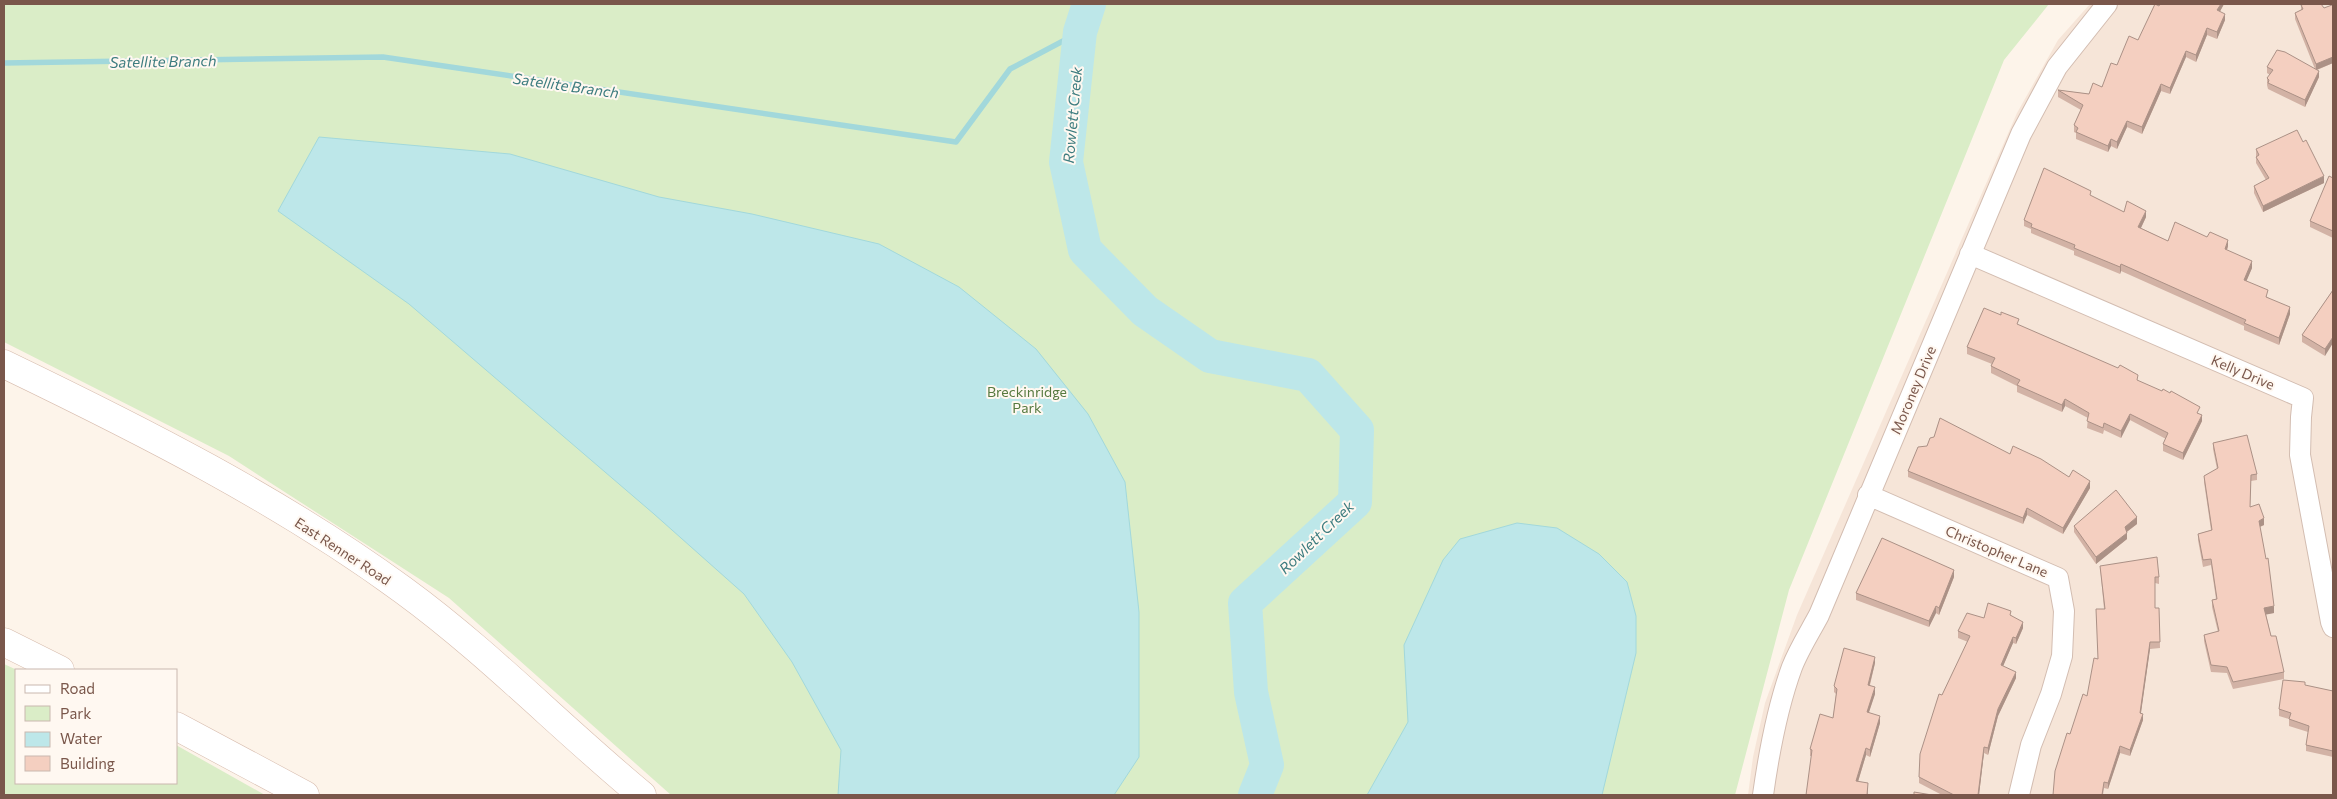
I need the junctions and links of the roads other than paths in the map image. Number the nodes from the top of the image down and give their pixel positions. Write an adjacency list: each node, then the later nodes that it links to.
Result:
1 (2107, 4): 2 (street, Moroney Drive)
2 (1970, 254): 4 (street, Moroney Drive); 5 (street, Kelly Drive)
3 (4, 364): 10 (main road, East Renner Road)
4 (1868, 495): 11 (street, Moroney Drive); 12 (street, Christopher Lane)
5 (2333, 626)
6 (4, 642): 7 (main road)
7 (58, 669)
8 (178, 727): 9 (main road)
9 (305, 795)
10 (642, 795)
11 (1763, 795)
12 (2019, 795)

